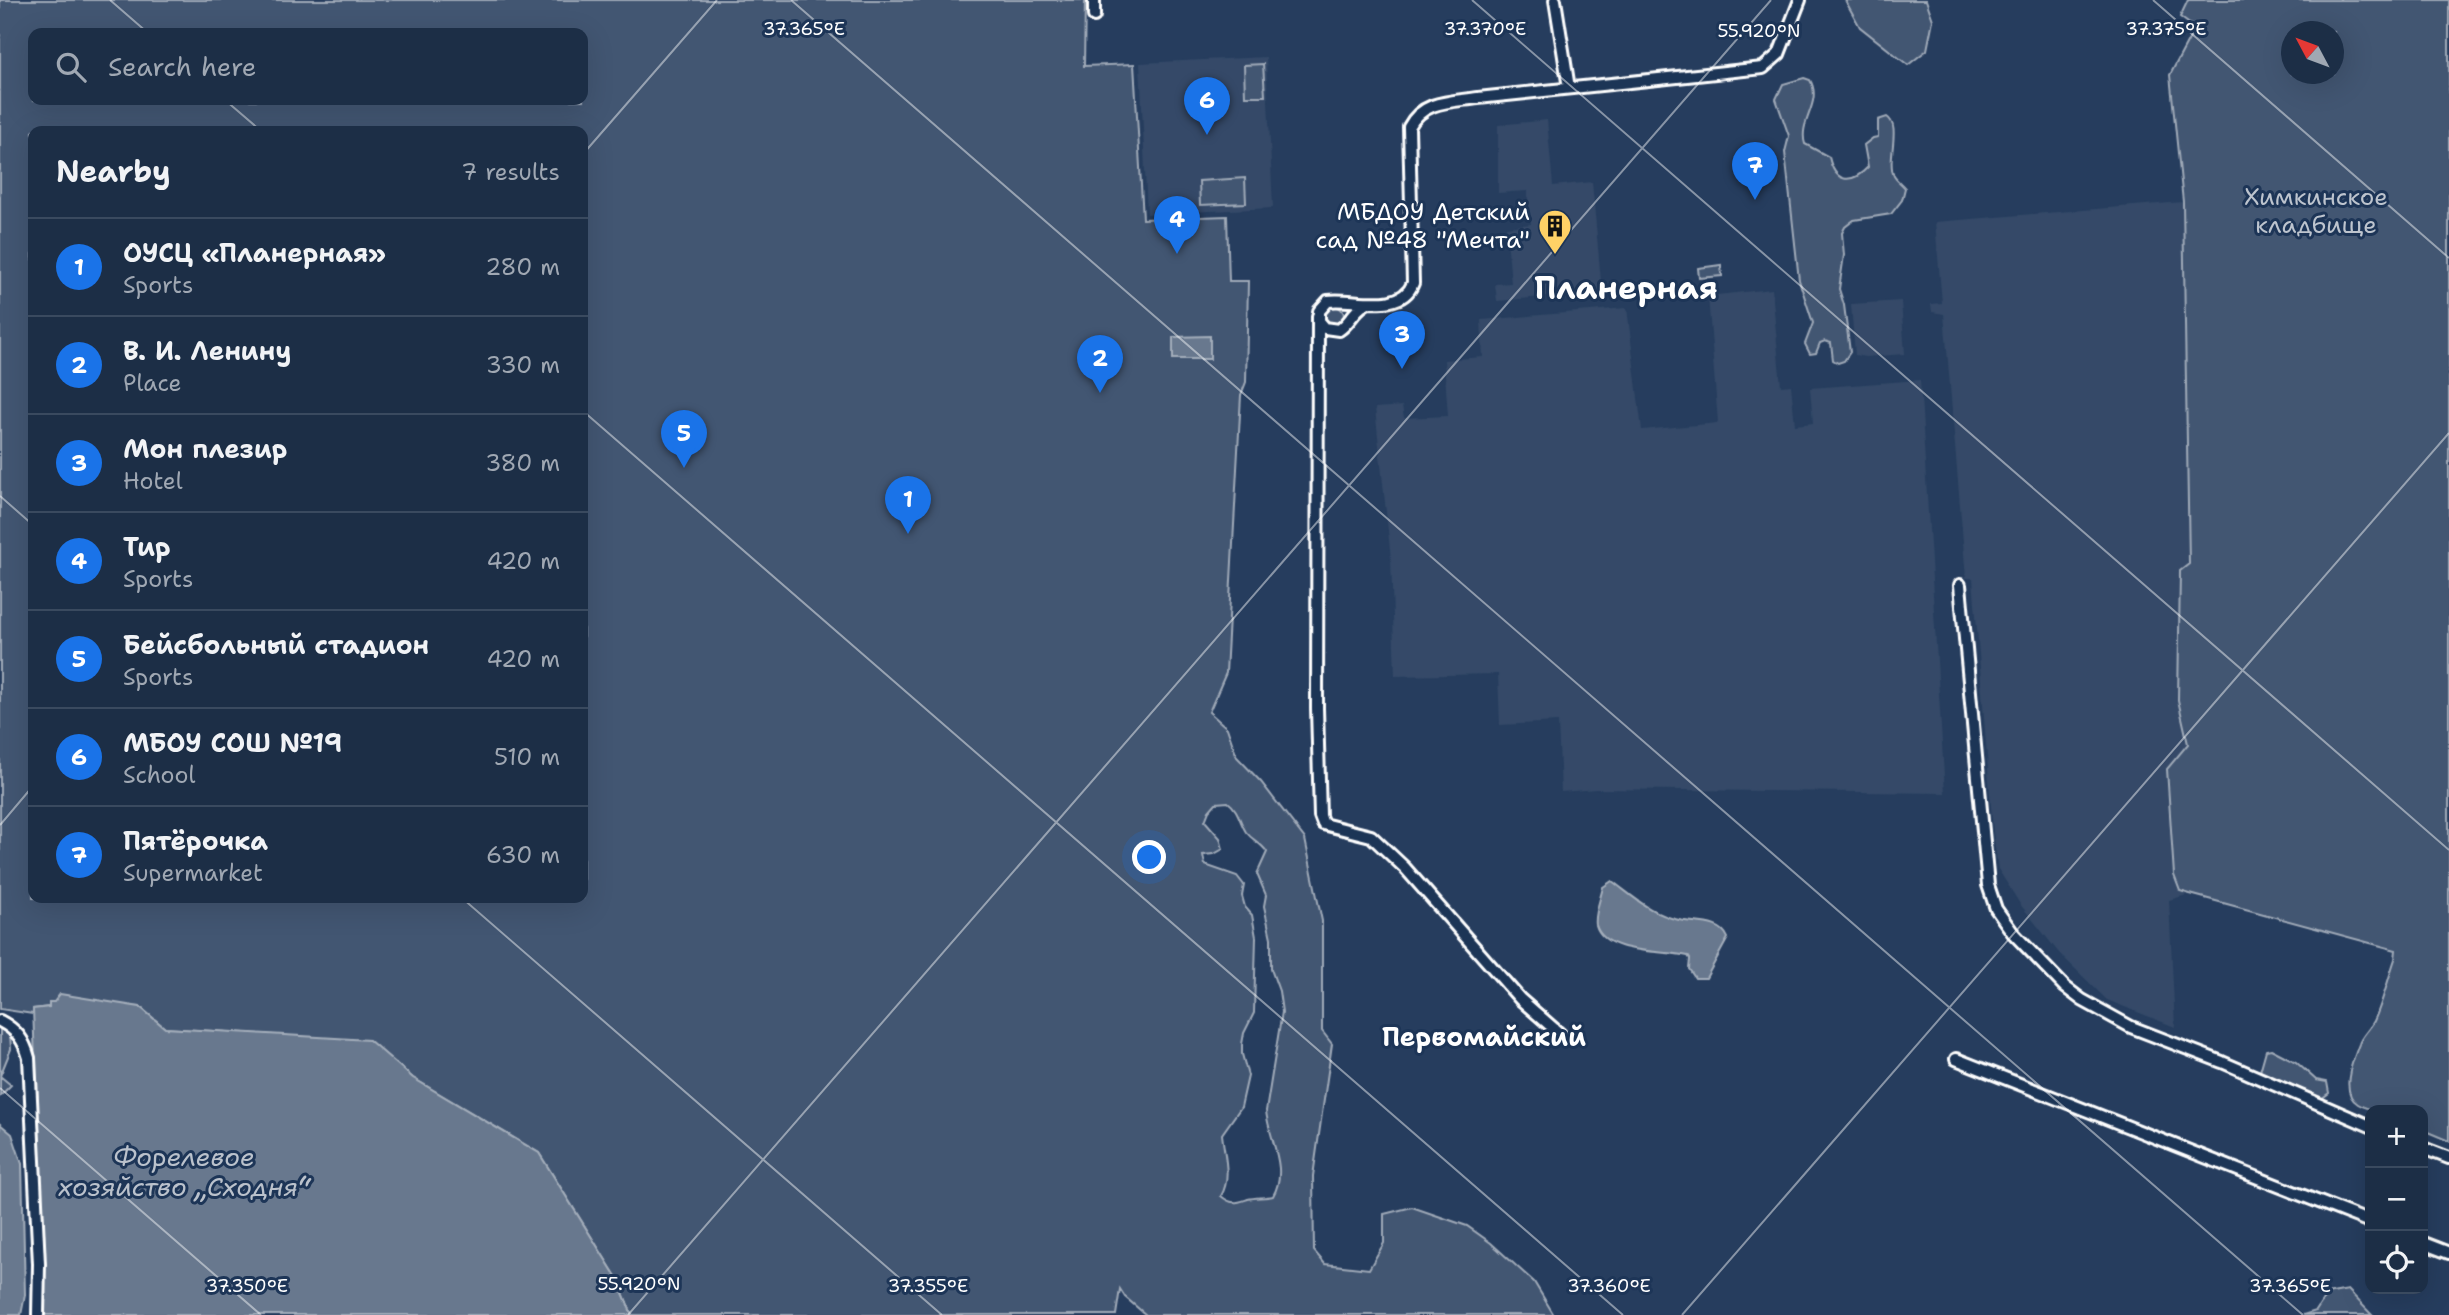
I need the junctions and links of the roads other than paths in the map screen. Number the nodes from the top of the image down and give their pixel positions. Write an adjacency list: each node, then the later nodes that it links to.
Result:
1 (1094, 0): 4 (street)
2 (1555, 0): 5 (street)
3 (1800, 0): 5 (street)
4 (1094, 16)
5 (1569, 88): 7 (street)
6 (1338, 300): 7 (street); 8 (street); 9 (street)
7 (1365, 304): 9 (street)
8 (1318, 316): 10 (street); 11 (street)
9 (1348, 319): 10 (street)
10 (1329, 330): 11 (street)
11 (1317, 342): 14 (street)
12 (1959, 585): 16 (street)
13 (0, 1021): 22 (street)
14 (1560, 1034)
15 (1956, 1059): 19 (street)
16 (2365, 1124)
17 (2428, 1150): 18 (street)
18 (2449, 1158)
19 (2365, 1220)
20 (2428, 1245): 21 (street)
21 (2449, 1253)
22 (38, 1315)

